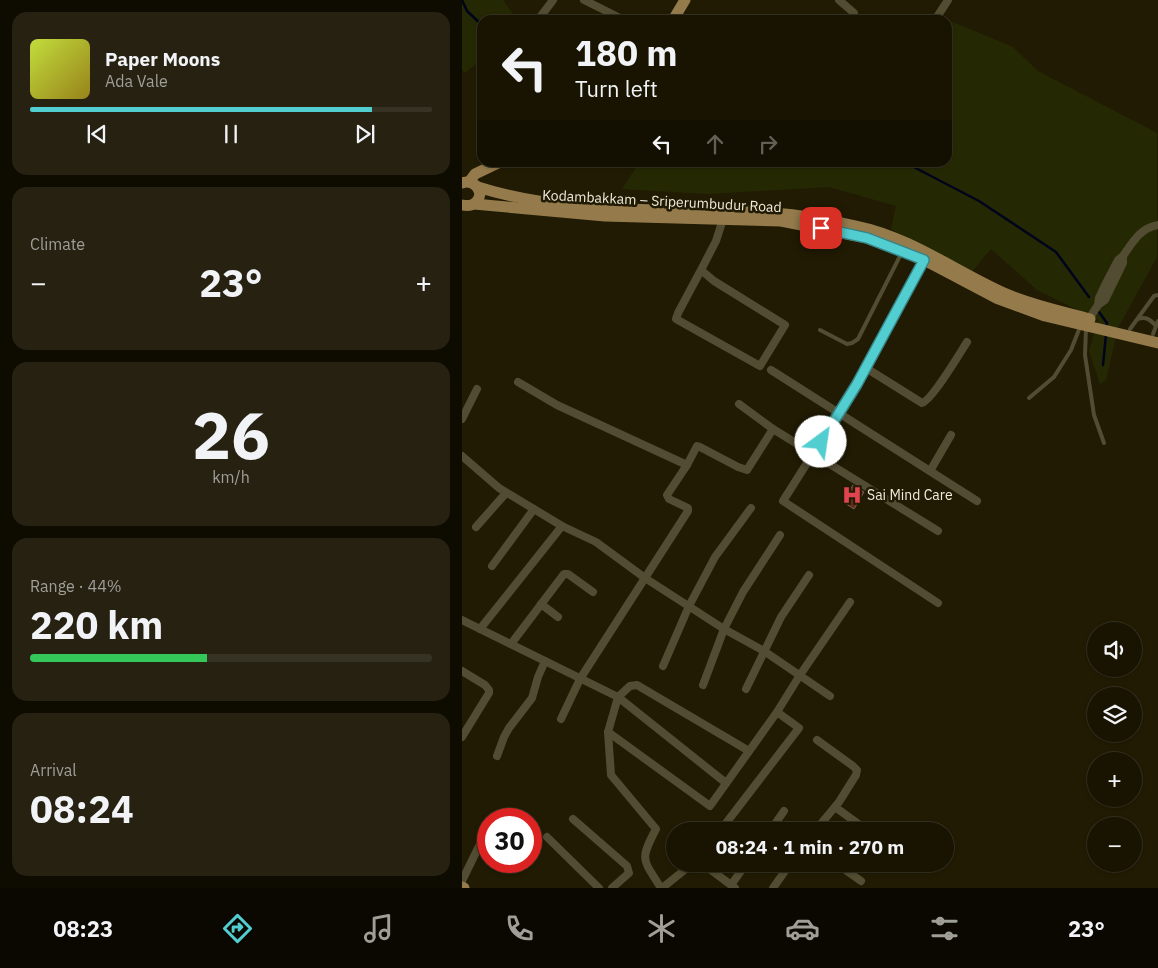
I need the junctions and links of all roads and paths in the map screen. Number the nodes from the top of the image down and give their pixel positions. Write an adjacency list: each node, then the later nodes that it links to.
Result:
1 (553, 0): 6 (street)
2 (584, 0): 7 (street)
3 (685, 0): 8 (main road)
4 (839, 0): 9 (street)
5 (948, 0): 10 (street)
6 (542, 15)
7 (614, 15)
8 (676, 15)
9 (853, 15)
10 (938, 15)
11 (490, 167): 12 (main road)
12 (470, 184): 13 (main road); 15 (main road, Kodambakkam – Sriperumbudur Road)
13 (474, 204): 14 (main road, Kodambakkam – Sriperumbudur Road); 15 (main road, Kodambakkam – Sriperumbudur Road)
14 (462, 205)
15 (724, 216): 17 (main road, Kodambakkam – Sriperumbudur Road); 18 (main road, Kodambakkam – Sriperumbudur Road); 19 (street)
16 (1158, 225): 21 (street)
17 (902, 251): 18 (main road, Kodambakkam – Sriperumbudur Road); 23 (lane)
18 (926, 256): 21 (main road, Kodambakkam – Sriperumbudur Road); 26 (street)
19 (701, 270): 19 (street)
20 (1158, 295): 22 (lane)
21 (1088, 323): 22 (main road, Kodambakkam – Sriperumbudur Road); 30 (lane); 36 (lane)
22 (1129, 328): 24 (main road, Kodambakkam – Sriperumbudur Road); 24 (lane)
23 (820, 330)
24 (1156, 332)
25 (968, 342): 26 (street)
26 (866, 368): 32 (street)
27 (771, 370): 32 (street)
28 (518, 382): 39 (street)
29 (477, 389): 33 (street)
30 (1029, 398)
31 (739, 404): 34 (street)
32 (838, 413): 37 (street); 40 (street)
33 (462, 419)
34 (773, 429): 37 (street); 39 (street)
35 (951, 435): 40 (street)
36 (1104, 443)
37 (814, 453): 47 (street); 54 (street)
38 (462, 456): 41 (street)
39 (687, 465): 51 (street)
40 (930, 471): 42 (street)
41 (506, 493): 44 (street); 46 (street)
42 (977, 501)
43 (751, 508): 56 (street)
44 (534, 509): 45 (street); 49 (street)
45 (562, 526): 51 (street); 59 (street)
46 (476, 528)
47 (938, 531)
48 (780, 535): 60 (street)
49 (492, 566)
50 (809, 575): 62 (street)
51 (645, 578): 56 (street); 67 (street)
52 (593, 592): 55 (street)
53 (850, 602): 66 (street)
54 (938, 603)
55 (541, 604): 57 (street); 61 (street)
56 (689, 606): 60 (street); 64 (street)
57 (558, 617)
58 (462, 620): 59 (street)
59 (480, 629): 61 (street)
60 (724, 629): 62 (street); 68 (street)
61 (510, 644): 63 (street)
62 (764, 651): 66 (street); 69 (street)
63 (545, 661): 67 (street); 78 (street)
64 (663, 666)
65 (462, 671): 75 (street)
66 (800, 675): 70 (street); 72 (street)
67 (580, 679): 71 (street); 73 (street)
68 (703, 685)
69 (746, 689)
70 (830, 696)
71 (618, 698): 74 (street); 77 (street); 79 (street)
72 (777, 712): 77 (street); 83 (street)
73 (561, 719)
74 (608, 732): 79 (street); 99 (street)
75 (462, 737)
76 (817, 740): 80 (street)
77 (749, 751): 79 (street)
78 (498, 756)
79 (726, 783)
80 (835, 807): 85 (street); 86 (street)
81 (784, 812): 84 (street)
82 (573, 819): 98 (street)
83 (727, 822)
84 (777, 822)
85 (822, 822)
86 (856, 822)
87 (547, 837): 97 (street)
88 (477, 850): 94 (street)
89 (682, 872): 99 (street)
90 (714, 872): 96 (street)
91 (741, 872): 96 (street)
92 (784, 872): 100 (street)
93 (848, 872): 95 (street)
94 (462, 881)
95 (861, 881)
96 (733, 886)
97 (599, 888)
98 (612, 888)
99 (662, 888)
100 (773, 888)

